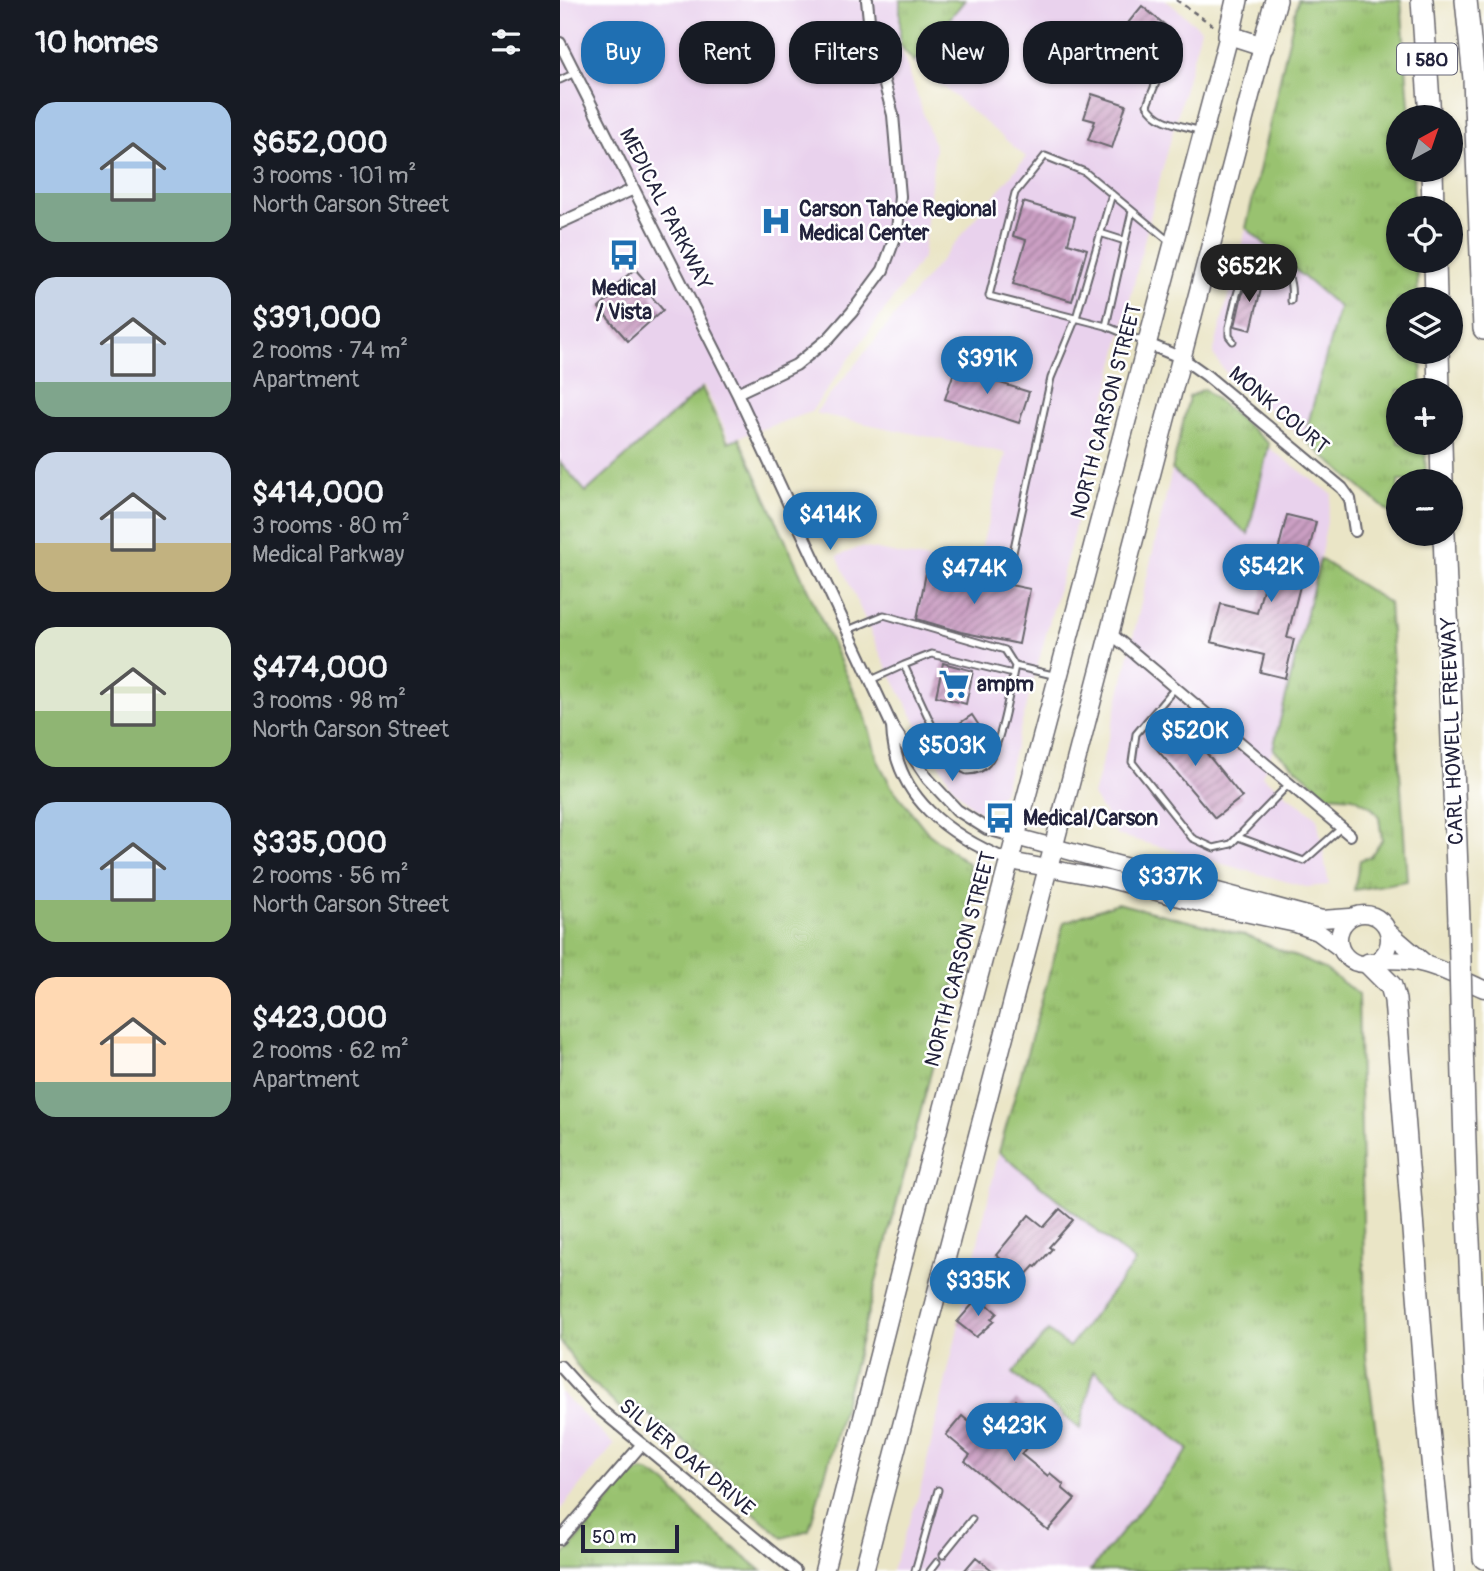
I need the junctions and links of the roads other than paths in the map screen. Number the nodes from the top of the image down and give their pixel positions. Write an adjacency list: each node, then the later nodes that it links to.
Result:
1 (867, 0): 28 (street)
2 (1237, 0): 6 (highway)
3 (1276, 0): 8 (highway)
4 (1422, 0): 12 (highway, I 580)
5 (1466, 0): 24 (highway, I 580)
6 (1229, 35): 8 (main road); 13 (main road, NORTH CARSON STREET)
7 (560, 43): 9 (street, MEDICAL PARKWAY)
8 (1263, 46): 27 (main road)
9 (575, 73): 10 (lane); 14 (street, MEDICAL PARKWAY)
10 (560, 80)
11 (1156, 84): 13 (lane)
12 (1429, 105)
13 (1204, 131): 20 (main road, NORTH CARSON STREET)
14 (634, 189): 17 (street); 28 (street, MEDICAL PARKWAY)
15 (1112, 194): 16 (lane); 18 (lane); 22 (lane)
16 (1132, 211): 19 (lane); 20 (lane)
17 (560, 223)
18 (1100, 233): 19 (lane); 22 (lane)
19 (1125, 241): 23 (lane)
20 (1174, 246): 26 (main road, NORTH CARSON STREET)
21 (1291, 301): 25 (lane)
22 (1076, 318): 23 (lane); 31 (lane)
23 (1106, 326): 26 (lane)
24 (1484, 329)
25 (1233, 341)
26 (1148, 344): 27 (street, MONK COURT); 37 (main road, NORTH CARSON STREET)
27 (1182, 358): 29 (street, MONK COURT); 33 (main road)
28 (737, 393): 32 (street, MEDICAL PARKWAY)
29 (1355, 531)
30 (1444, 546): 62 (highway, CARL HOWELL FREEWAY, bridge)
31 (1009, 571)
32 (848, 629): 35 (lane); 38 (street, MEDICAL PARKWAY)
33 (1109, 632): 39 (street); 47 (main road)
34 (904, 665): 36 (lane); 38 (lane); 41 (lane)
35 (1015, 666): 36 (lane); 37 (lane)
36 (1013, 674): 41 (lane)
37 (1059, 676): 45 (main road, NORTH CARSON STREET)
38 (871, 680): 40 (street, MEDICAL PARKWAY)
39 (1175, 688): 43 (street); 46 (lane)
40 (892, 726): 42 (street, MEDICAL PARKWAY); 48 (street, MEDICAL PARKWAY)
41 (941, 745): 42 (lane)
42 (916, 762): 45 (street, MEDICAL PARKWAY)
43 (1289, 784): 44 (street); 46 (lane)
44 (1346, 832): 46 (lane)
45 (1016, 837): 47 (main road); 48 (main road, NORTH CARSON STREET)
46 (1238, 838)
47 (1052, 846): 49 (main road); 50 (main road)
48 (1010, 861): 49 (main road); 65 (main road, NORTH CARSON STREET)
49 (1047, 868): 52 (main road); 66 (main road)
50 (1350, 917): 51 (main road); 52 (main road)
51 (1388, 931): 53 (main road); 54 (main road)
52 (1340, 948): 53 (main road)
53 (1373, 963): 54 (main road); 69 (highway)
54 (1426, 963): 55 (main road)
55 (1484, 989)
56 (560, 1366): 57 (street, SILVER OAK DRIVE)
57 (642, 1444): 60 (street); 64 (street, SILVER OAK DRIVE)
58 (938, 1490): 67 (lane)
59 (972, 1519): 61 (lane)
60 (560, 1539)
61 (943, 1555)
62 (1484, 1559)
63 (937, 1562): 68 (lane)
64 (795, 1571)
65 (824, 1571)
66 (864, 1571)
67 (915, 1571)
68 (930, 1571)
69 (1443, 1571)

